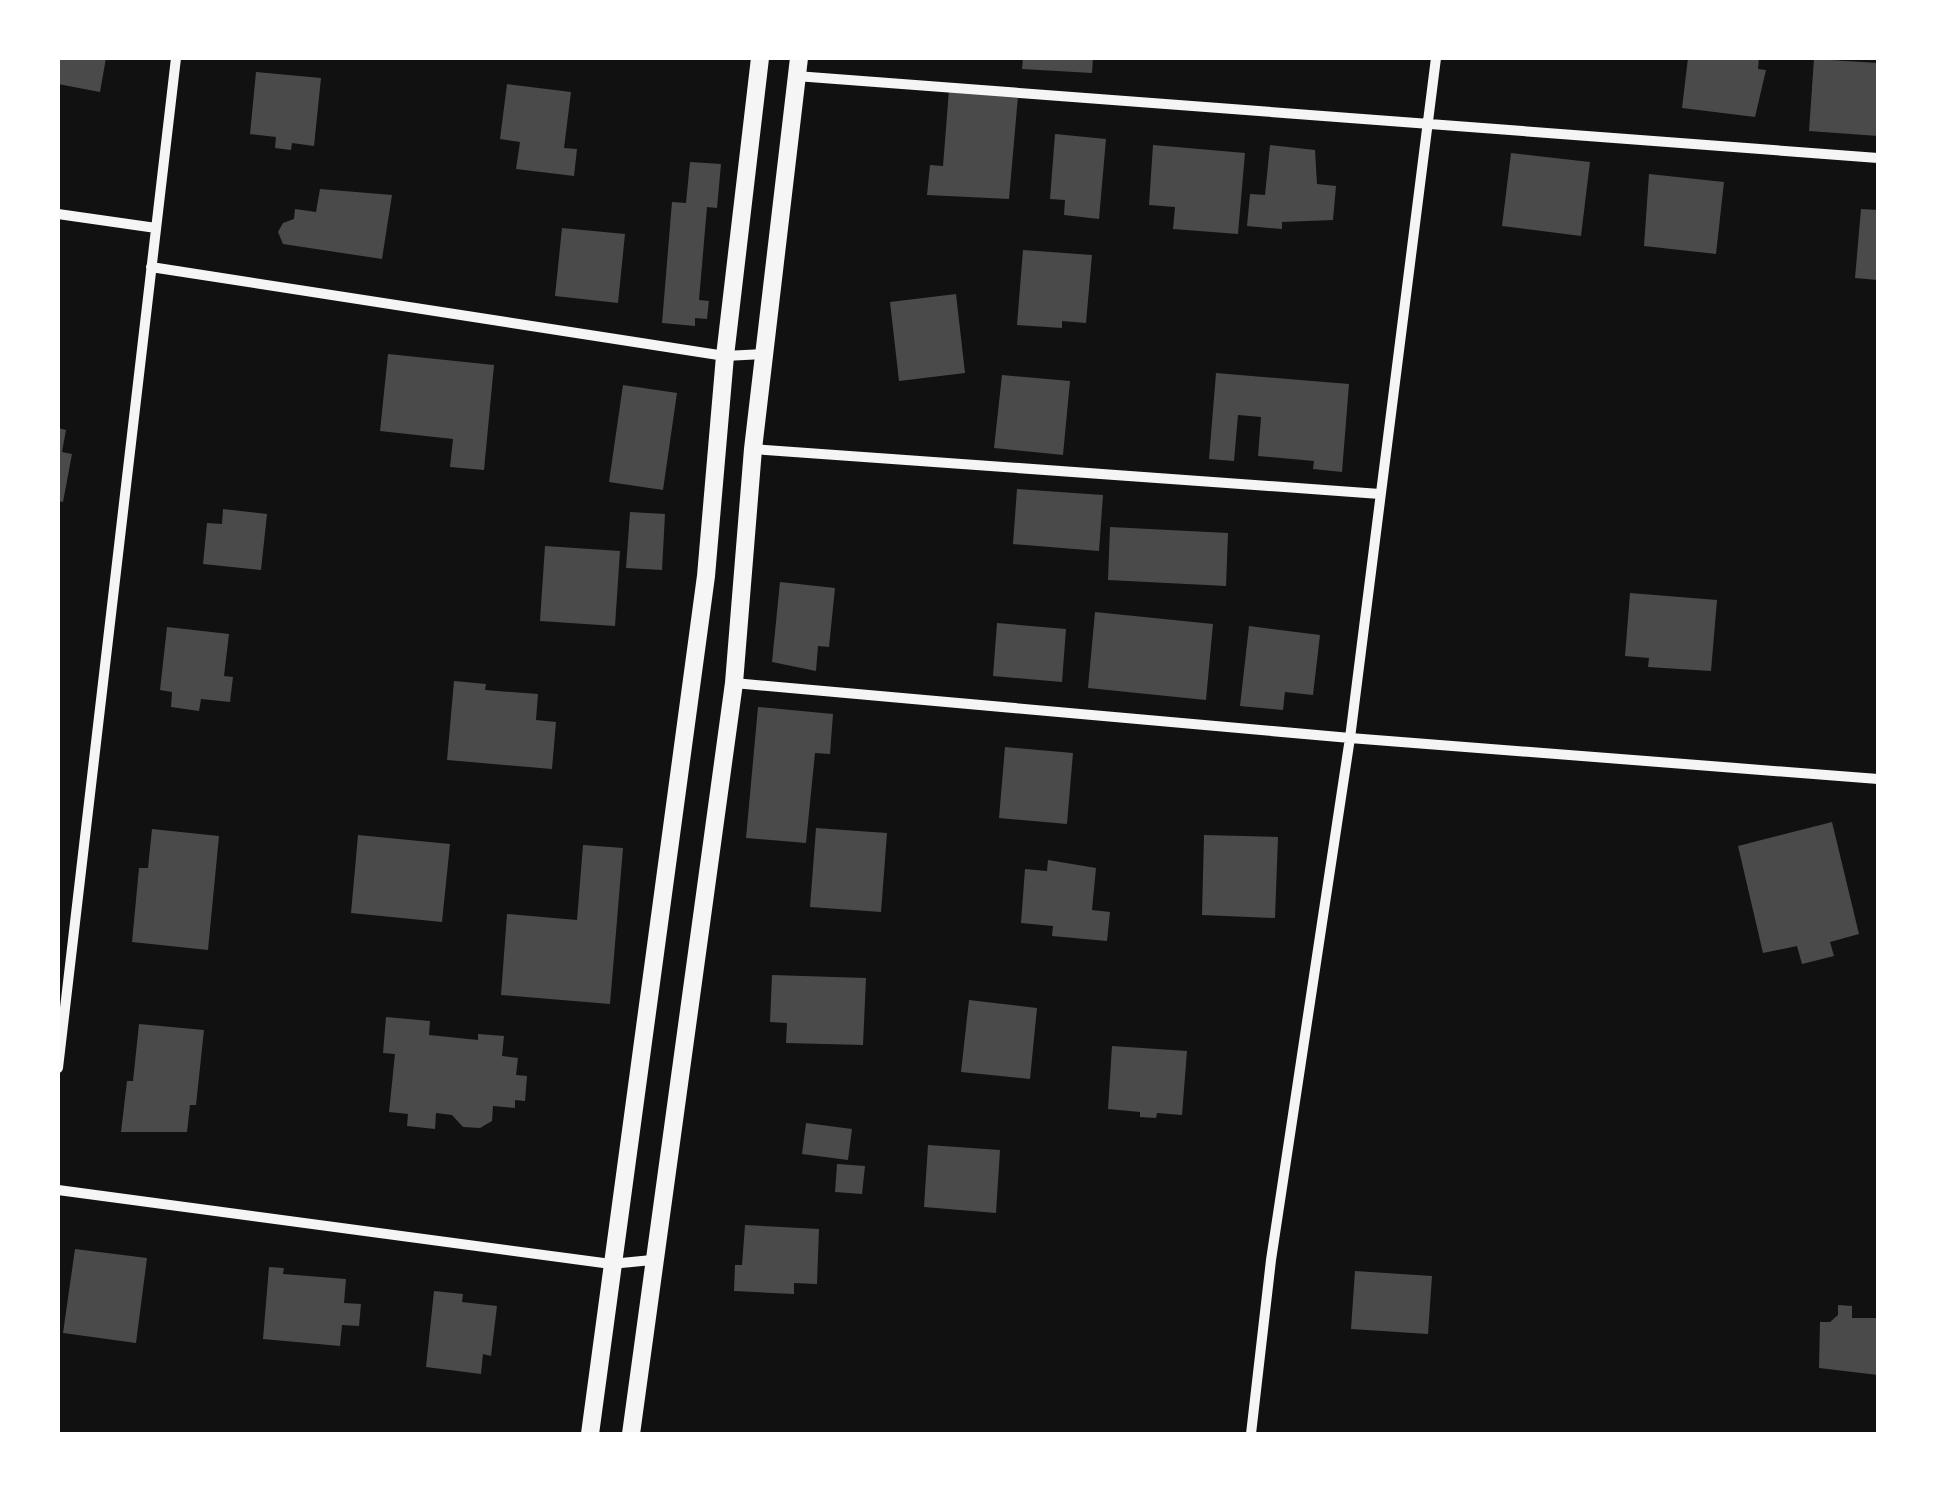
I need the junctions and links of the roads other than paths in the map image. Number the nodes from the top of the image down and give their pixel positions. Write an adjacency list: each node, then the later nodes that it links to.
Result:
1 (176, 58): 8 (street)
2 (760, 58): 11 (street)
3 (1436, 58): 5 (street)
4 (797, 67): 5 (street); 10 (street)
5 (1428, 126): 6 (street); 13 (street)
6 (1878, 158)
7 (58, 214): 8 (street)
8 (156, 228): 9 (street)
9 (151, 267): 11 (street); 17 (street)
10 (765, 354): 11 (street); 12 (street)
11 (725, 356): 20 (street)
12 (753, 449): 13 (street); 14 (street)
13 (1380, 494): 15 (street)
14 (734, 683): 15 (street); 19 (street)
15 (1350, 738): 16 (street); 23 (street)
16 (1878, 779)
17 (58, 1068)
18 (58, 1190): 20 (street)
19 (652, 1260): 20 (street); 22 (street)
20 (611, 1264): 21 (street)
21 (590, 1434)
22 (631, 1434)
23 (1251, 1434)

